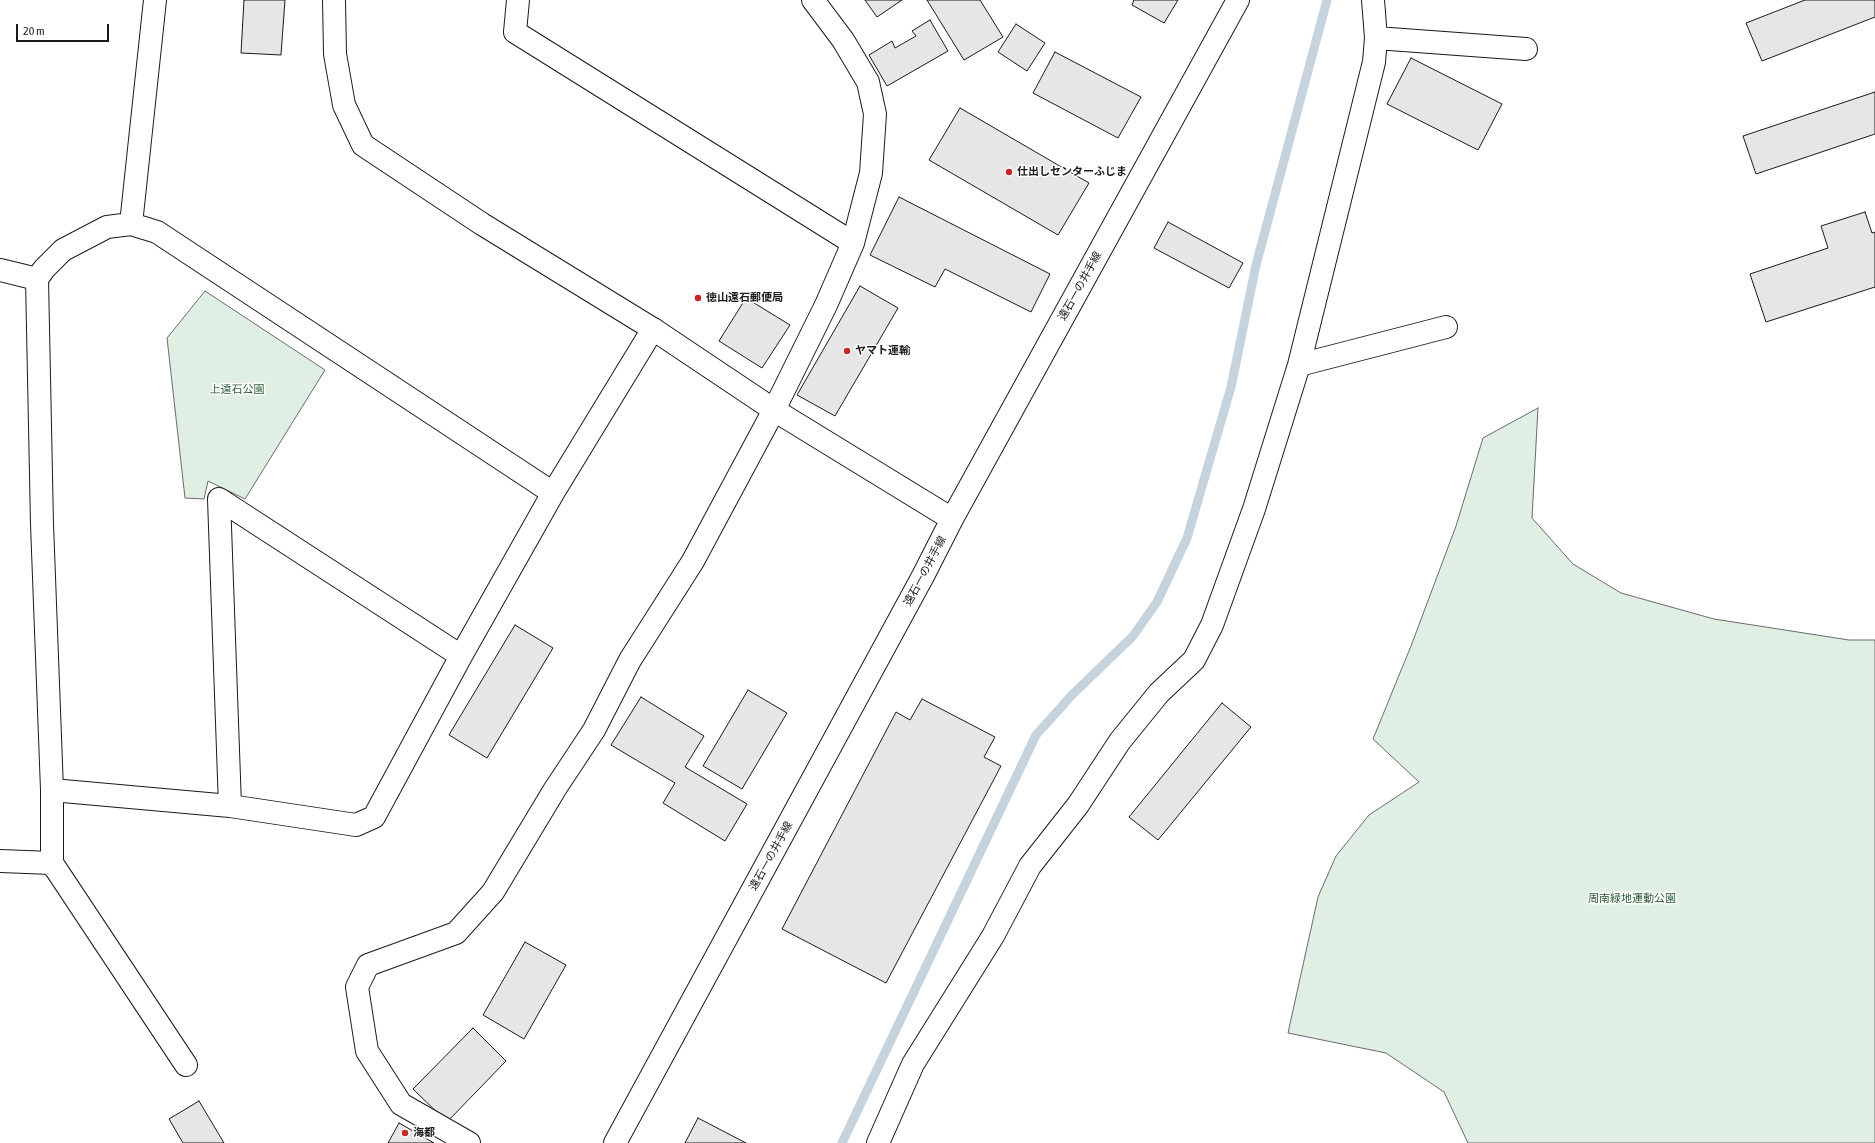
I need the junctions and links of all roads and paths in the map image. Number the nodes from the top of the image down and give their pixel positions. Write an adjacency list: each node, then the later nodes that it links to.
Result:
1 (155, 0): 9 (street)
2 (334, 0): 14 (street)
3 (518, 0): 10 (street)
4 (813, 0): 10 (street)
5 (1238, 0): 18 (street, 遠石一の井手線)
6 (1373, 0): 7 (street)
7 (1376, 38): 8 (street); 15 (street)
8 (1526, 49)
9 (131, 224): 12 (street); 17 (street)
10 (853, 243): 16 (street)
11 (0, 270): 12 (street)
12 (37, 279): 20 (street)
13 (1446, 327): 15 (street)
14 (653, 329): 16 (street); 17 (street)
15 (1299, 365): 27 (street)
16 (774, 410): 18 (street); 25 (street)
17 (553, 493): 19 (street)
18 (952, 519): 26 (street, 遠石一の井手線)
19 (460, 656): 21 (street); 21 (street)
20 (52, 790): 21 (street); 23 (street)
21 (230, 806)
22 (0, 861): 23 (street)
23 (52, 863): 24 (street)
24 (186, 1065)
25 (469, 1143)
26 (615, 1143)
27 (878, 1143)

